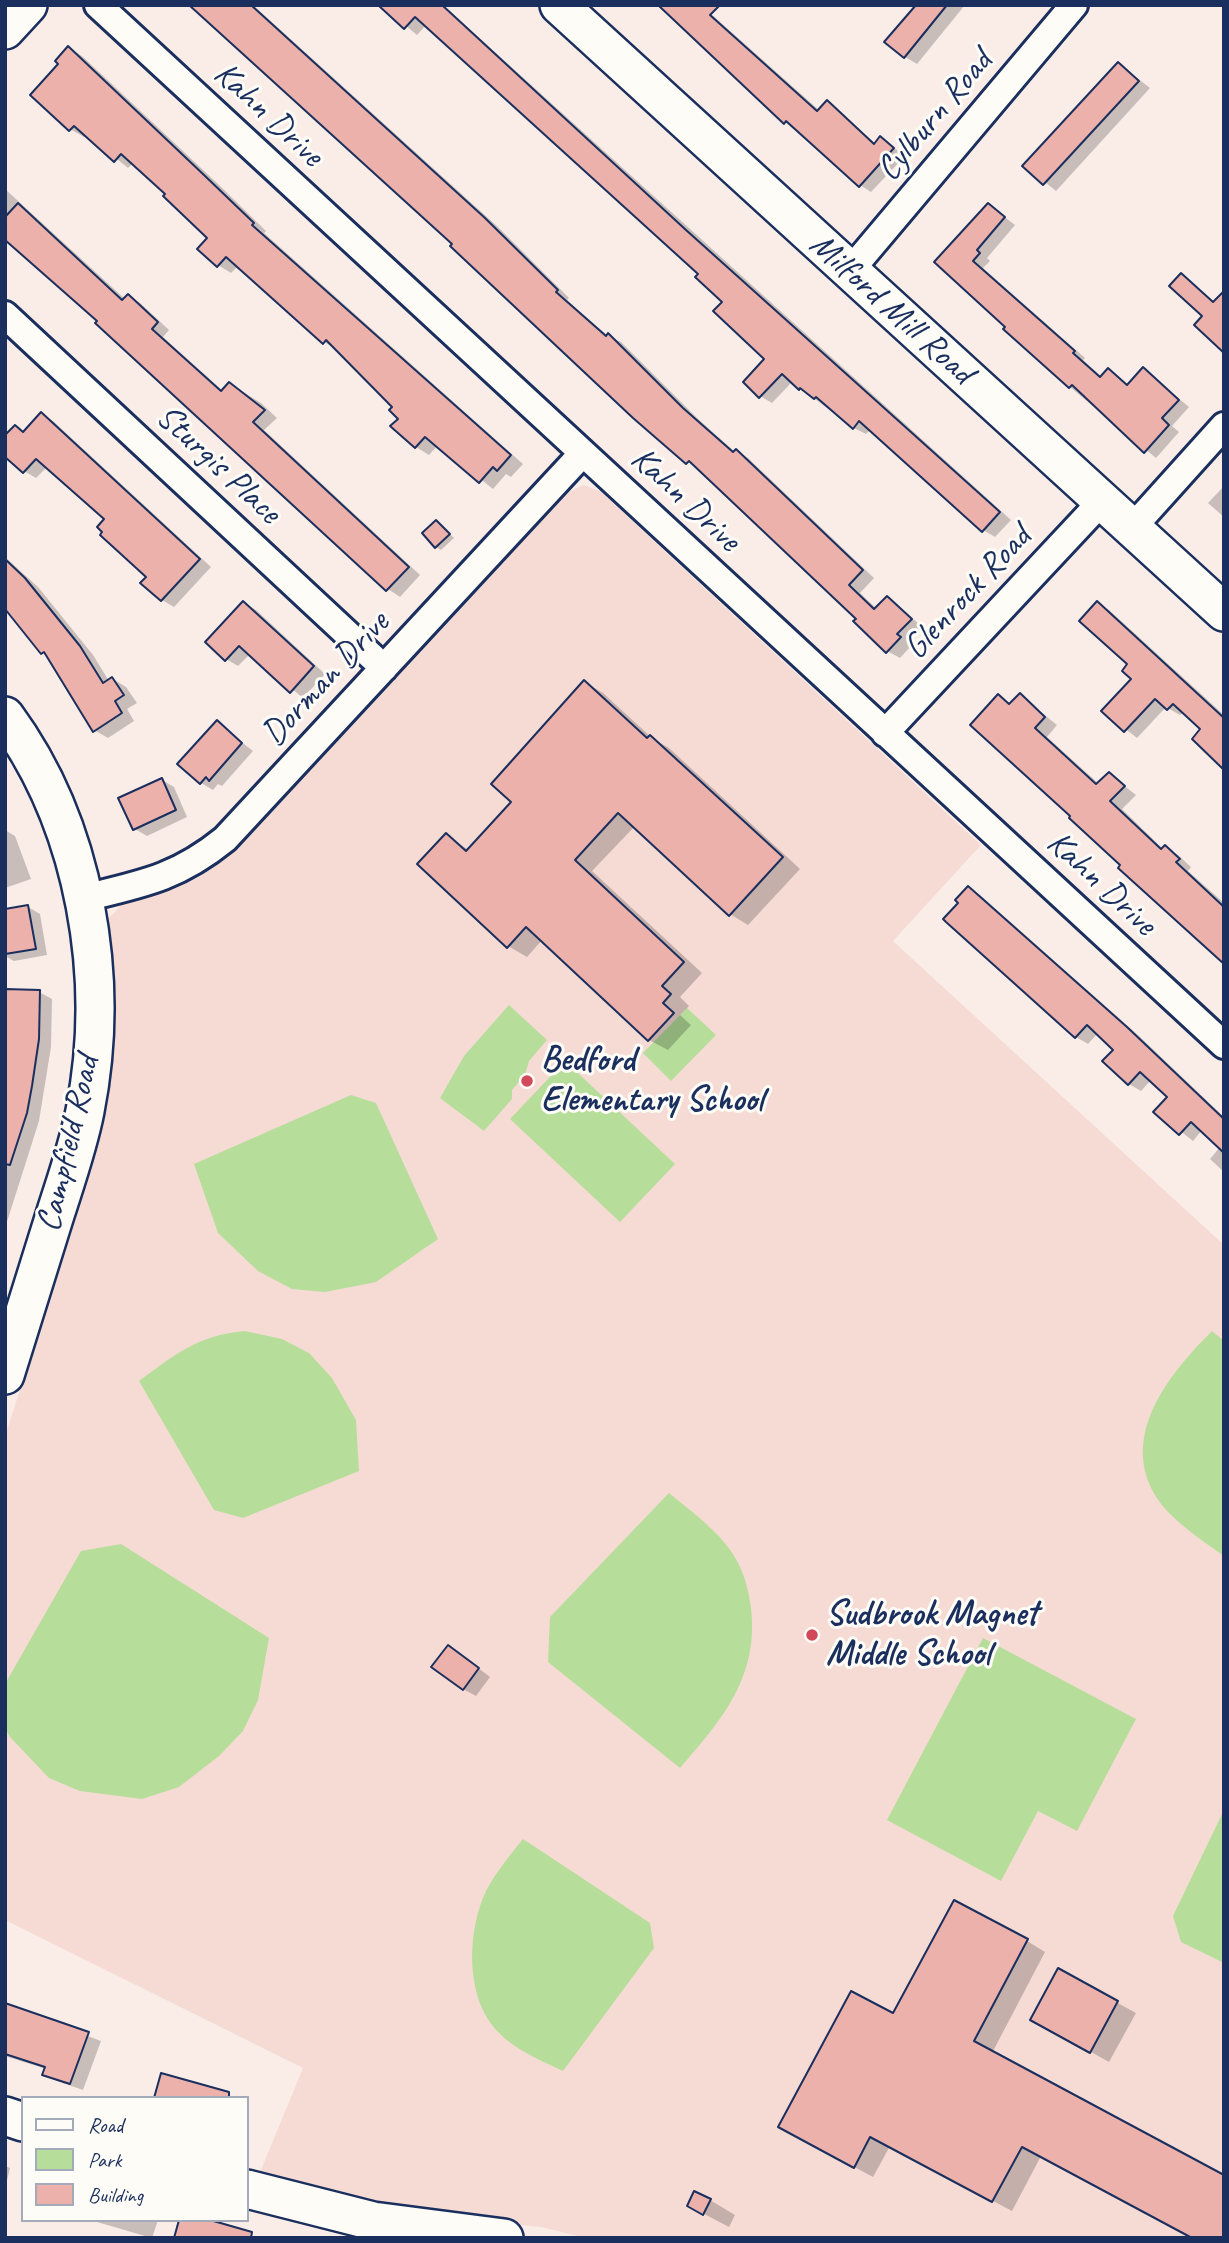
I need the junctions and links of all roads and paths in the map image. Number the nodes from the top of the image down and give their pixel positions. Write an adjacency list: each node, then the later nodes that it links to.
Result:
1 (28, 5): 5 (street)
2 (98, 5): 9 (street, Kahn Drive)
3 (559, 5): 6 (street, Milford Mill Road)
4 (1074, 5): 6 (street, Cylburn Road)
5 (5, 30)
6 (849, 272): 10 (street, Milford Mill Road)
7 (5, 314): 13 (street, Sturgis Place)
8 (1224, 426): 11 (street)
9 (583, 453): 13 (street, Dorman Drive); 15 (street, Kahn Drive)
10 (1102, 500): 11 (street, Milford Mill Road); 15 (street, Glenrock Road)
11 (1133, 527): 12 (street, Milford Mill Road)
12 (1224, 612)
13 (384, 667): 16 (street, Dorman Drive)
14 (5, 716): 16 (street, Campfield Road)
15 (885, 733): 17 (street, Kahn Drive)
16 (84, 898): 18 (street, Campfield Road)
17 (1224, 1045)
18 (5, 1375)
19 (248, 2189): 20 (street)
20 (504, 2238)

